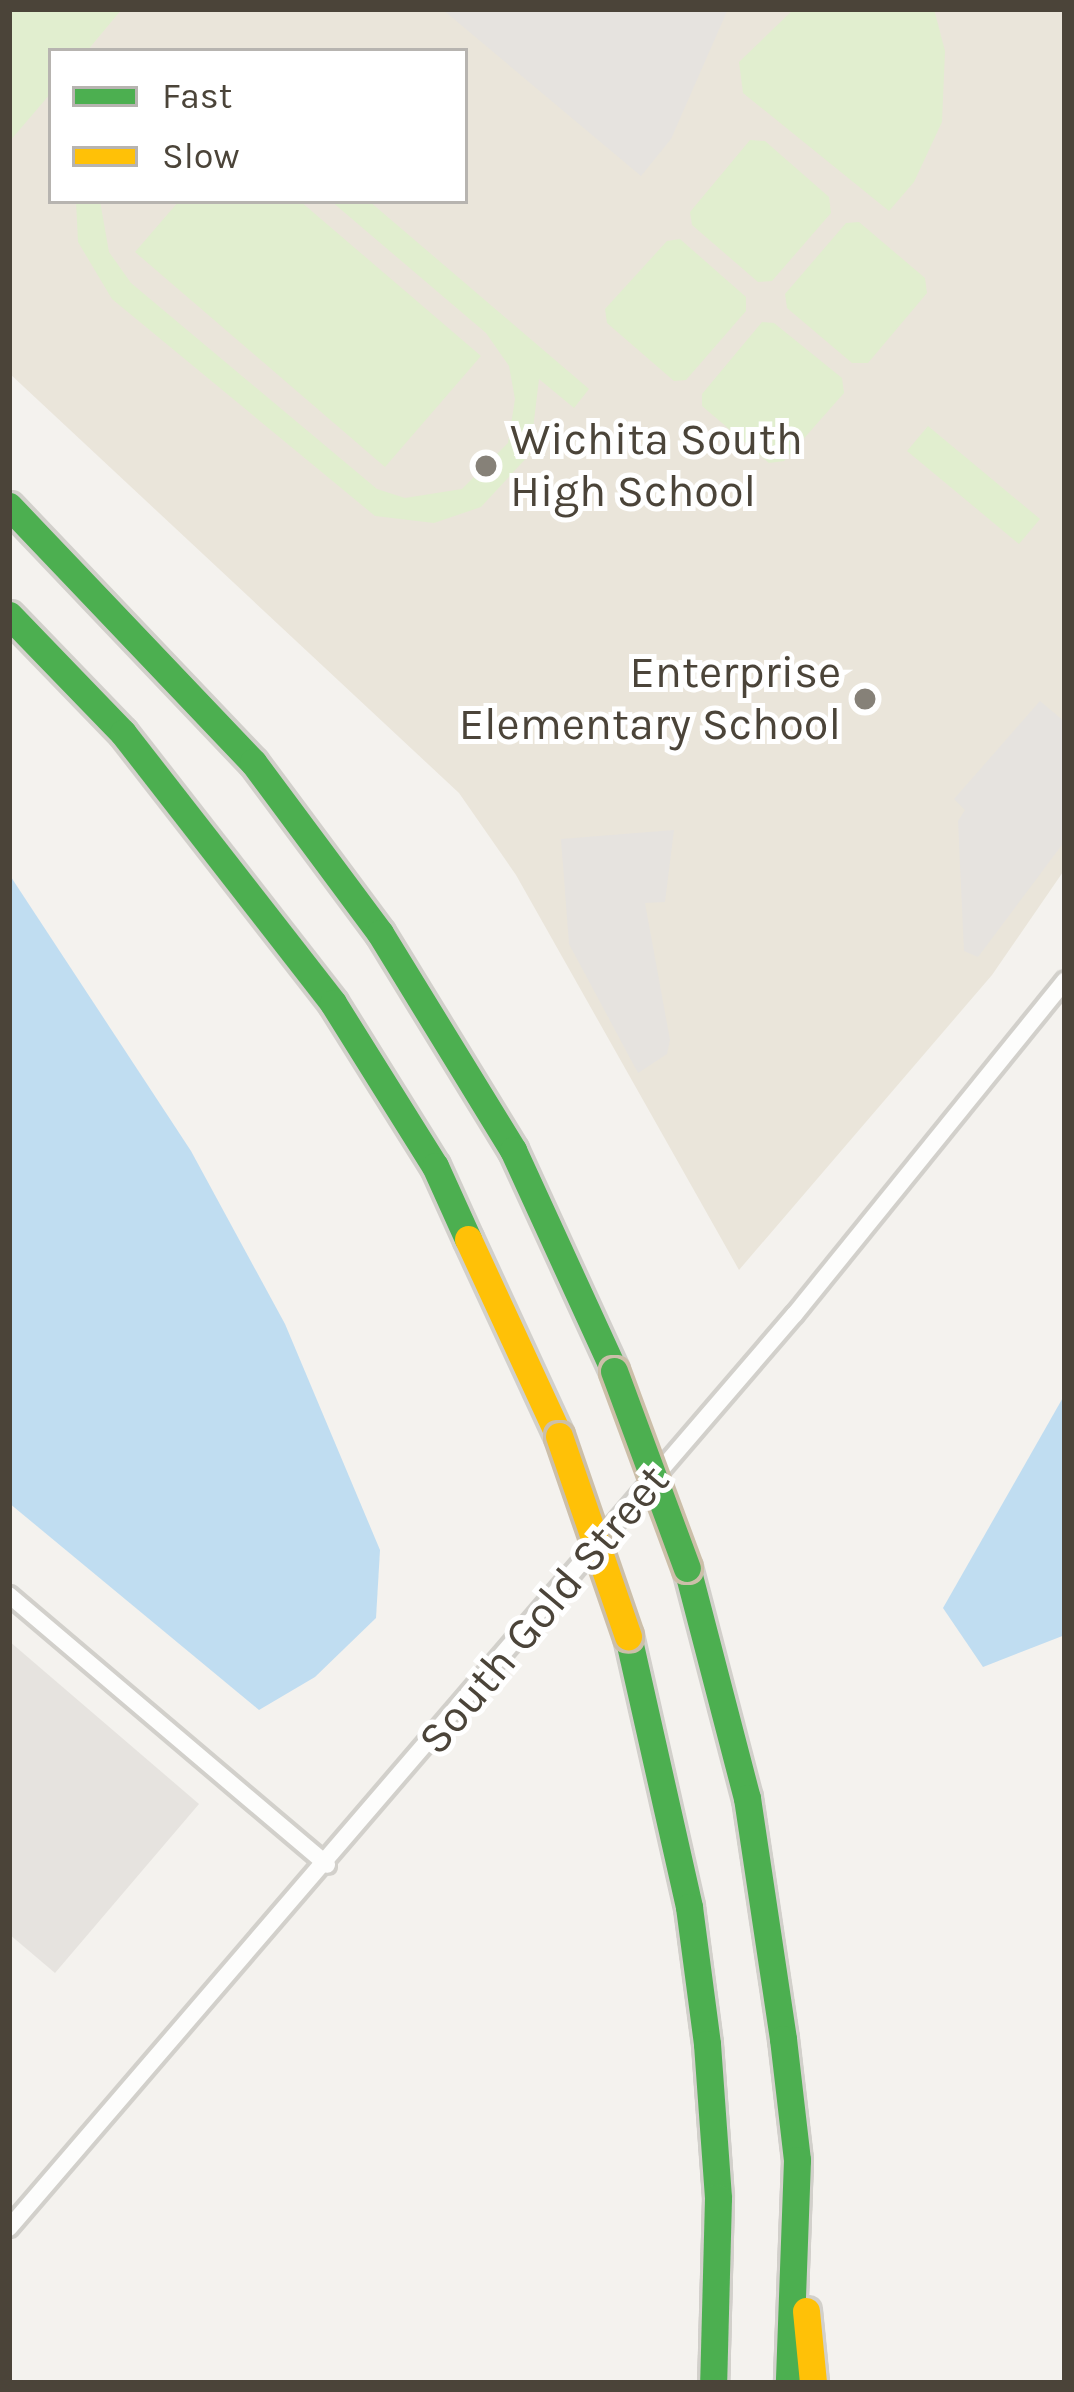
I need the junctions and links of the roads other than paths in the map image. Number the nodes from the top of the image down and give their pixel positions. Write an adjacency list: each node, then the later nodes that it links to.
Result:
1 (9, 506): 6 (highway, bridge)
2 (9, 616): 8 (highway, bridge)
3 (1065, 980): 5 (street, South Gold Street)
4 (9, 1595): 5 (street)
5 (327, 1865): 7 (street, South Gold Street)
6 (794, 2224): 9 (highway); 10 (highway)
7 (9, 2228)
8 (711, 2383)
9 (788, 2383)
10 (813, 2383)

